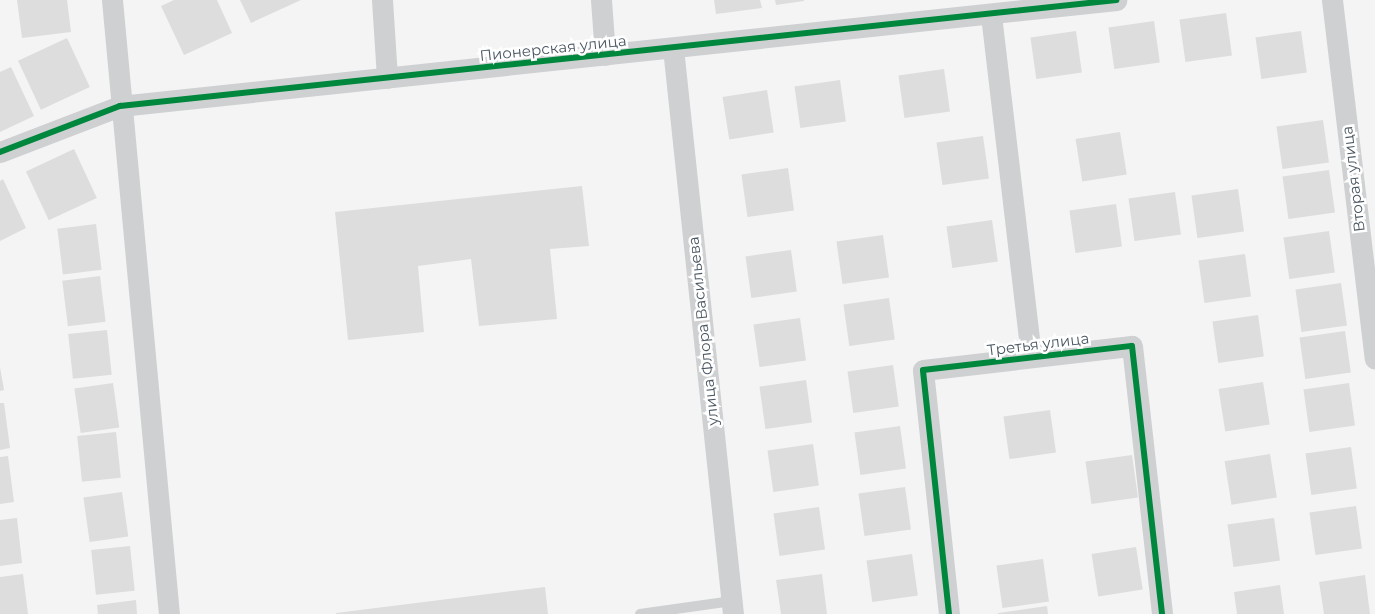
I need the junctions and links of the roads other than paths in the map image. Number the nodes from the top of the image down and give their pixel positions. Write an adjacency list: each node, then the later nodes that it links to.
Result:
1 (112, 0): 10 (street)
2 (382, 0): 9 (street)
3 (601, 0): 8 (street)
4 (1116, 0): 6 (street, Пионерская улица)
5 (1332, 0): 13 (street, Вторая улица)
6 (991, 15): 7 (street, Пионерская улица); 12 (street, Третья улица)
7 (673, 48): 8 (street, Пионерская улица); 14 (street, улица Флора Васильева)
8 (605, 55): 9 (street, Пионерская улица)
9 (387, 78): 10 (street, Пионерская улица)
10 (120, 106): 11 (street, Пионерская улица); 15 (street)
11 (0, 152)
12 (1031, 357): 17 (street, Третья улица); 18 (street, Третья улица)
13 (1375, 358)
14 (733, 607): 16 (lane)
15 (169, 614)
16 (640, 614)
17 (949, 614)
18 (1162, 614)

